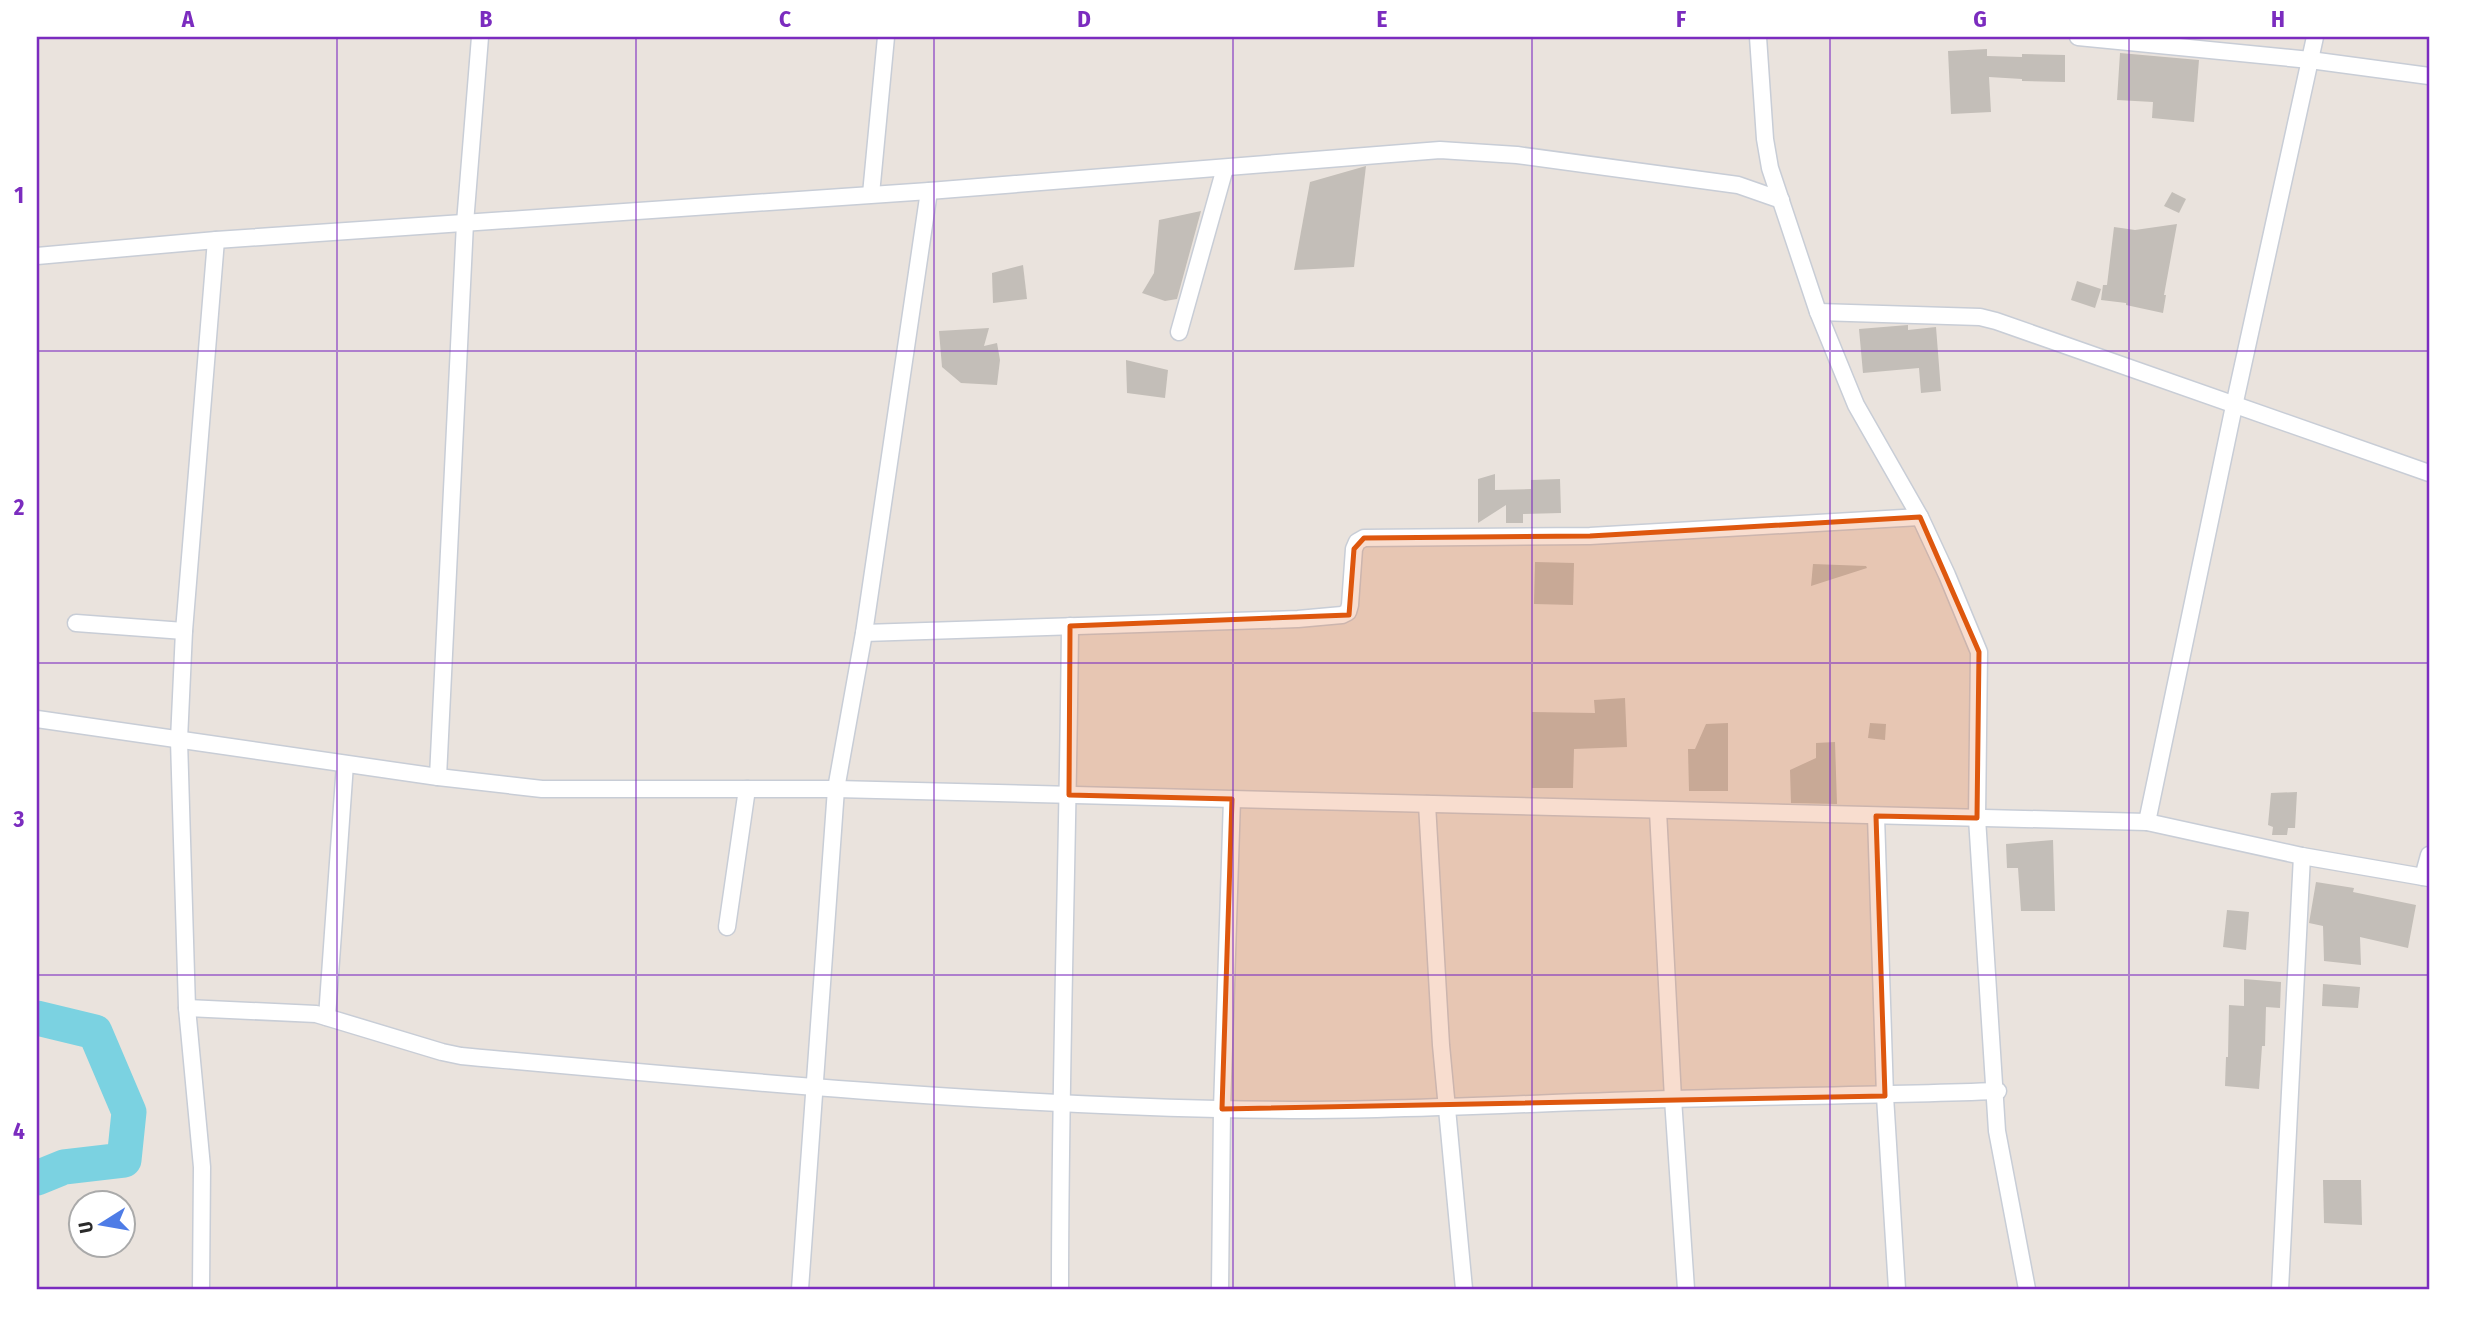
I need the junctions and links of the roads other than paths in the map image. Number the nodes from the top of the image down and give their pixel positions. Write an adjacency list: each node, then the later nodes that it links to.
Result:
1 (480, 37): 12 (street)
2 (886, 37): 10 (street)
3 (1758, 37): 11 (street)
4 (2078, 37): 6 (street)
5 (2315, 37): 6 (street)
6 (2310, 60): 7 (street); 17 (street)
7 (2429, 76)
8 (1225, 168): 9 (street); 11 (street); 16 (street)
9 (929, 191): 10 (street); 23 (street)
10 (871, 194): 12 (street)
11 (1781, 201): 15 (street)
12 (465, 223): 13 (street); 27 (street)
13 (216, 240): 14 (street); 22 (street)
14 (37, 256)
15 (1818, 312): 17 (street); 19 (street)
16 (1179, 332)
17 (2234, 405): 18 (street); 36 (street)
18 (2429, 473)
19 (1920, 517): 21 (street); 35 (street)
20 (76, 623): 22 (street)
21 (1070, 626): 23 (street); 30 (street)
22 (184, 631): 25 (street)
23 (863, 633): 29 (street)
24 (37, 719): 25 (street)
25 (179, 740): 26 (street); 41 (street)
26 (345, 764): 27 (street); 42 (street)
27 (438, 777): 28 (street)
28 (747, 789): 29 (street); 40 (street)
29 (836, 789): 30 (street); 43 (street)
30 (1069, 795): 31 (street); 47 (street)
31 (1232, 799): 32 (street); 49 (street)
32 (1427, 804): 33 (street); 48 (street)
33 (1658, 811): 34 (street); 46 (street)
34 (1876, 816): 35 (street); 45 (street)
35 (1977, 818): 36 (street); 44 (street)
36 (2147, 822): 38 (street)
37 (2429, 855): 39 (street)
38 (2302, 856): 39 (street); 58 (street)
39 (2426, 878)
40 (727, 927)
41 (187, 1008): 42 (street); 50 (street)
42 (327, 1017): 43 (street)
43 (813, 1088): 47 (street); 51 (street)
44 (1996, 1091): 45 (street); 57 (street)
45 (1885, 1096): 46 (street); 56 (street)
46 (1673, 1099): 48 (street); 55 (street)
47 (1060, 1104): 49 (street); 52 (street)
48 (1447, 1108): 49 (street); 54 (street)
49 (1222, 1109): 53 (street)
50 (201, 1289)
51 (800, 1289)
52 (1060, 1289)
53 (1220, 1289)
54 (1464, 1289)
55 (1686, 1289)
56 (1897, 1289)
57 (2026, 1289)
58 (2280, 1289)

